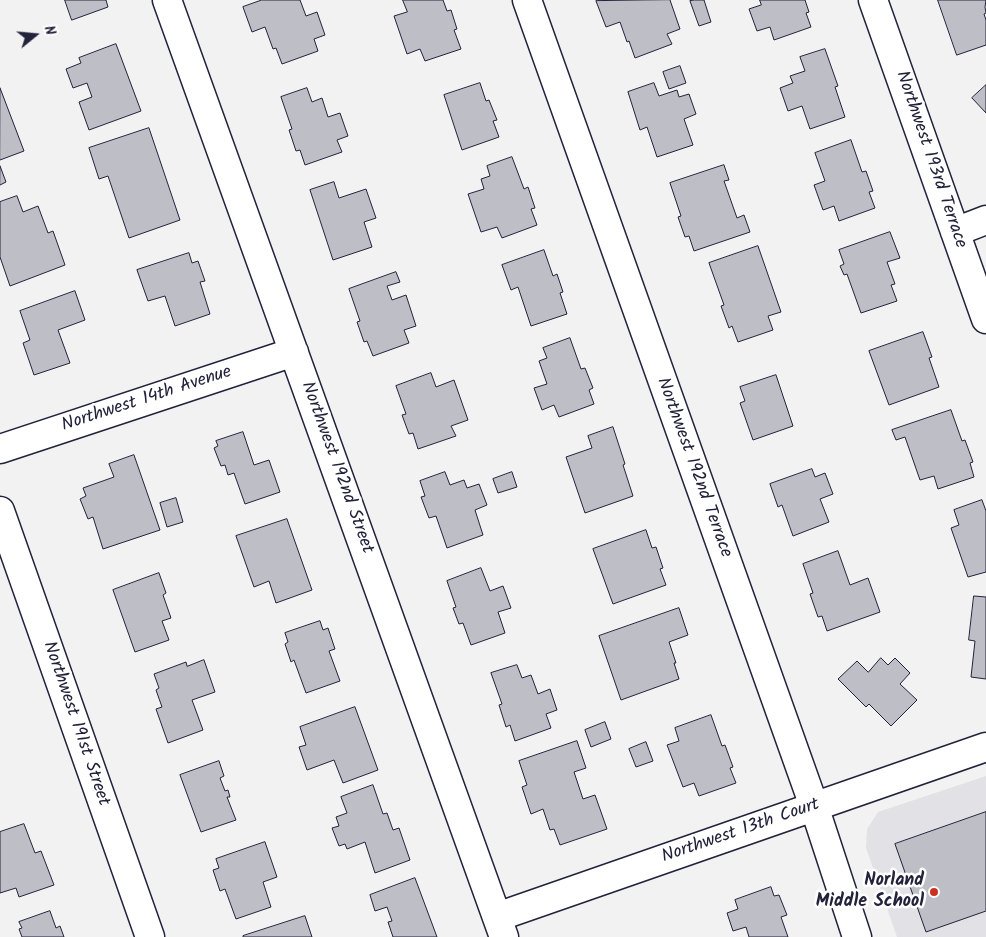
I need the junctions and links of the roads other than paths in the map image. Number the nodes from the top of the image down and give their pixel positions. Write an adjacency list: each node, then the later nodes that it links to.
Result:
1 (167, 0): 7 (street, Northwest 192nd Street)
2 (527, 0): 11 (street, Northwest 192nd Terrace)
3 (873, 0): 5 (street, Northwest 193rd Terrace)
4 (986, 220): 5 (street)
5 (955, 232): 6 (street, Northwest 193rd Terrace)
6 (986, 319)
7 (294, 352): 8 (street, Northwest 14th Avenue); 12 (street, Northwest 192nd Street)
8 (0, 449)
9 (0, 511): 13 (street, Northwest 191st Street)
10 (986, 747): 11 (street, Northwest 13th Court)
11 (814, 806): 12 (street, Northwest 13th Court); 14 (street, Northwest 192nd Terrace)
12 (500, 927)
13 (150, 937)
14 (857, 937)

